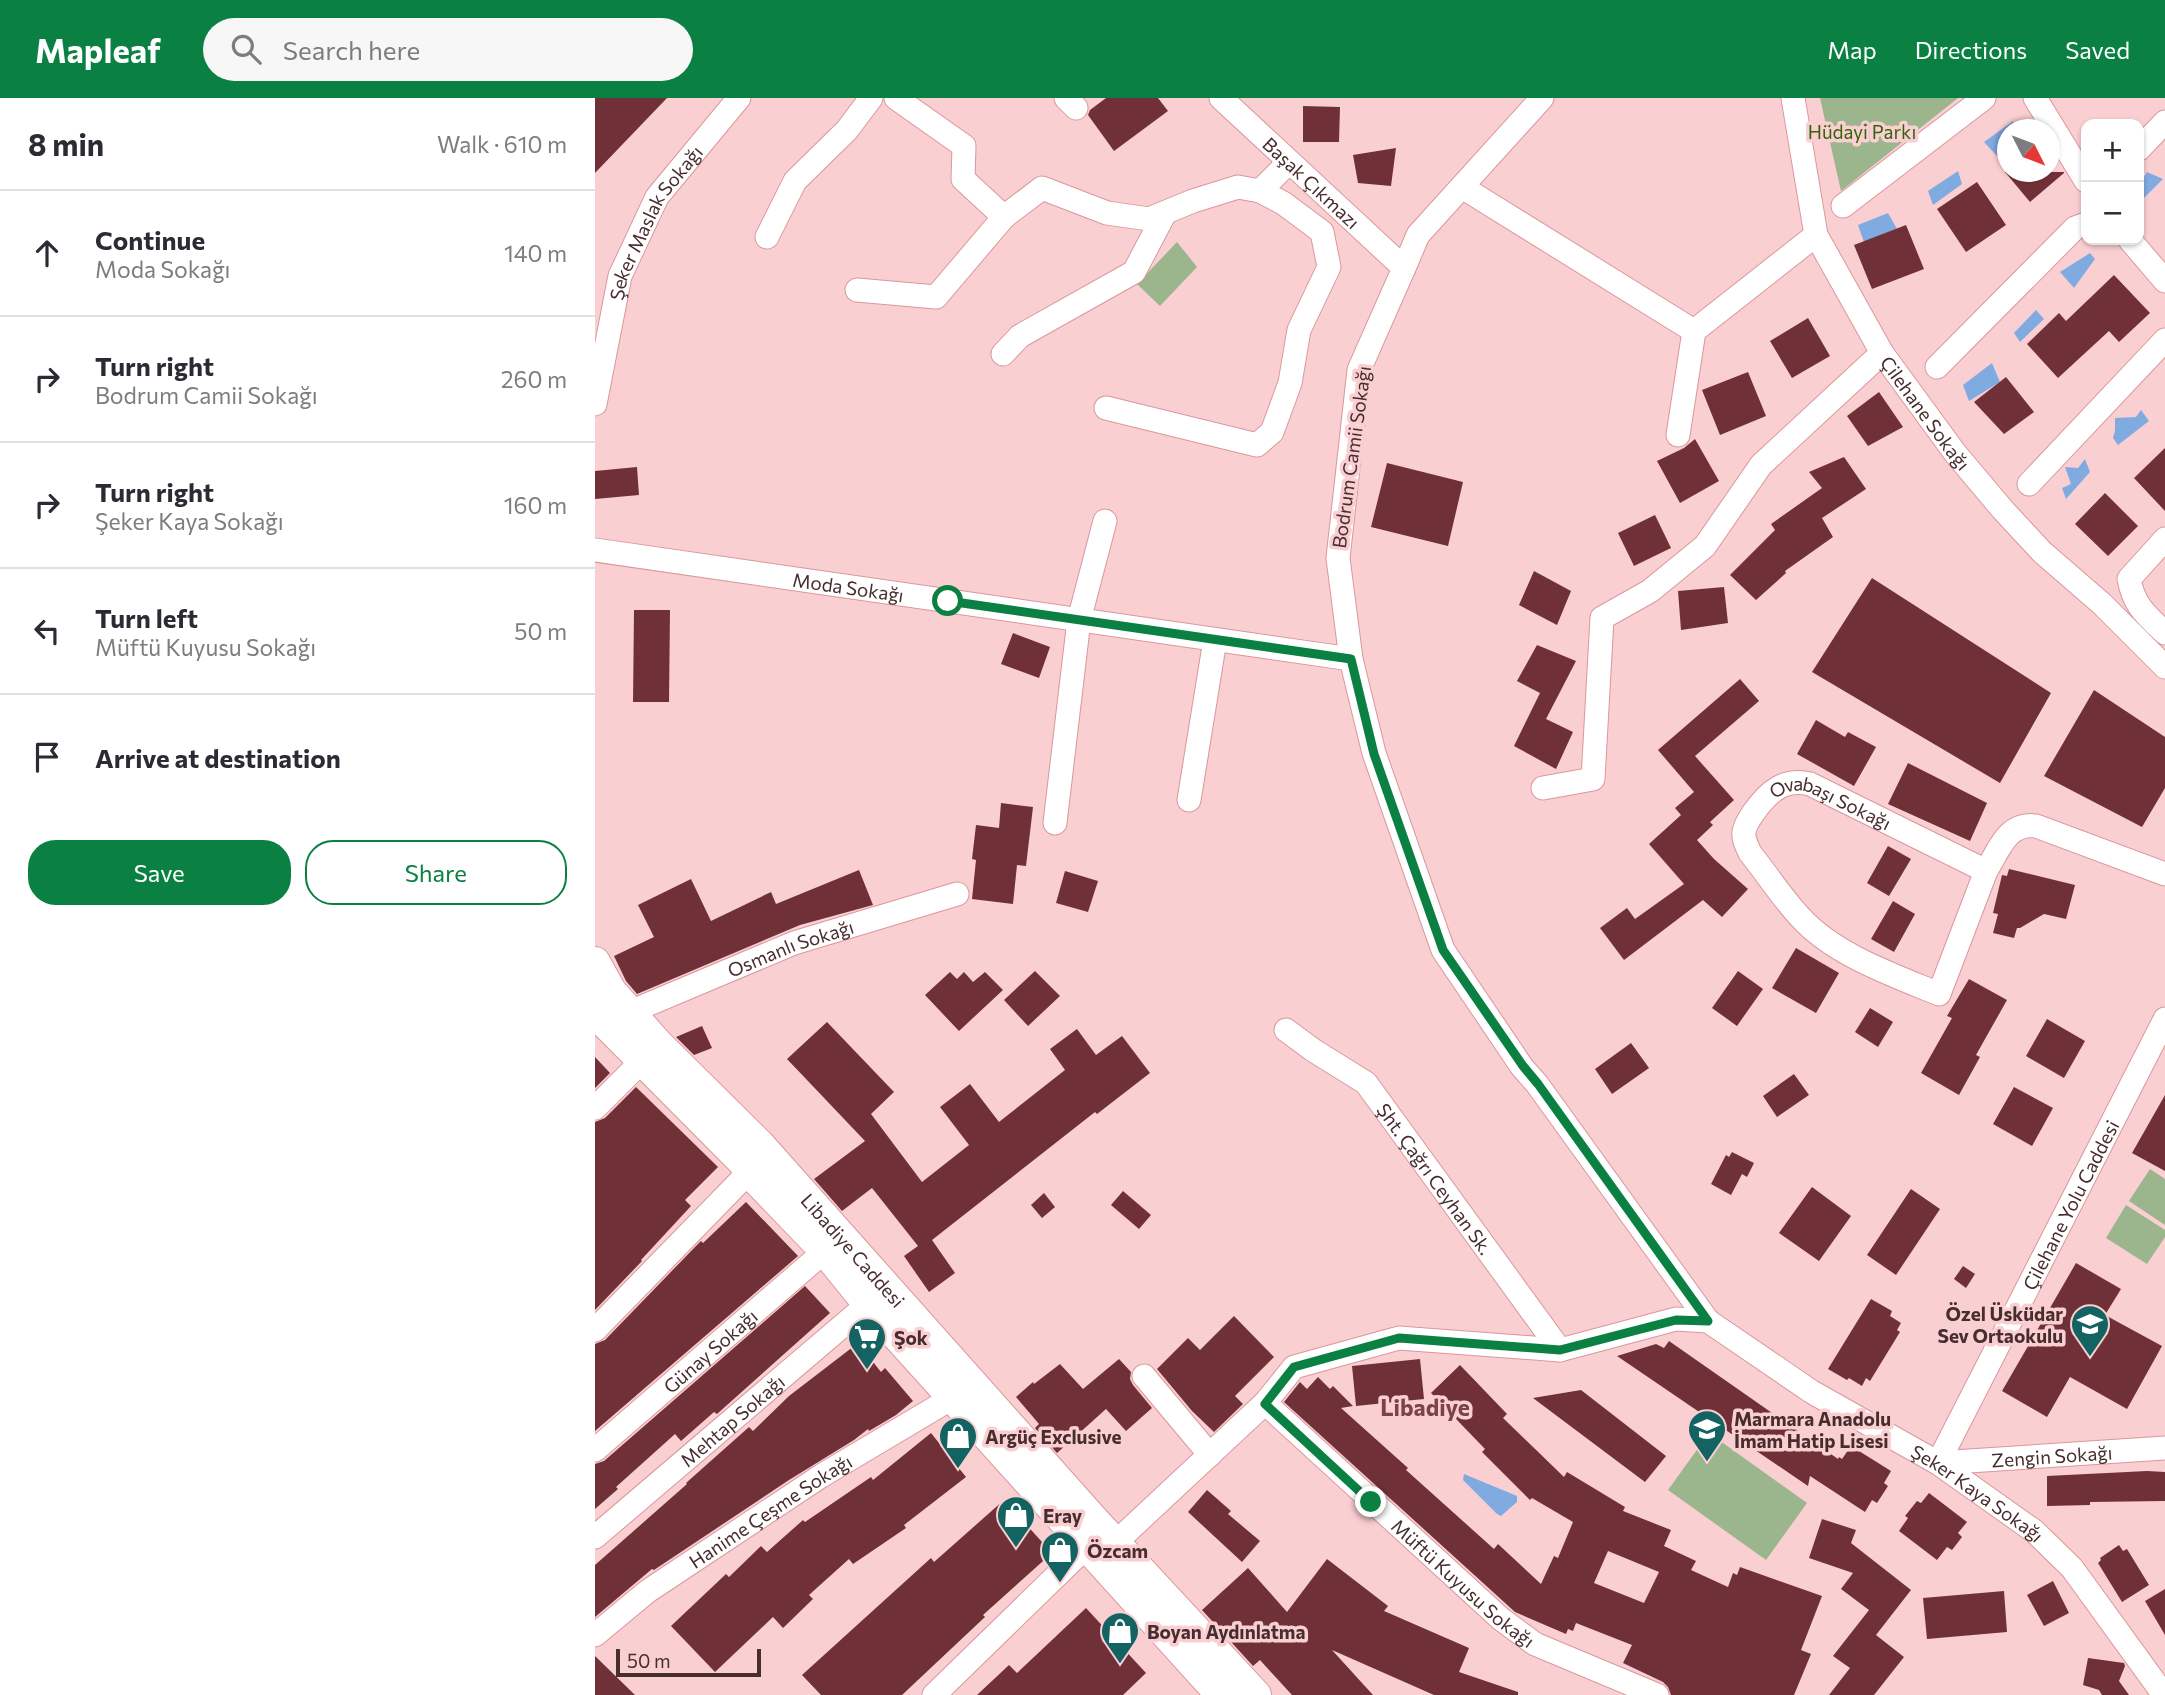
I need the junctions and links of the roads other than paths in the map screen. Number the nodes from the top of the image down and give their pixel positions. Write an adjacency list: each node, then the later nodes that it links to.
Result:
1 (740, 98): 30 (street, Şeker Maslak Sokağı)
2 (871, 98): 20 (street)
3 (896, 98): 17 (street)
4 (1221, 98): 11 (street, Başak Çıkmazı)
5 (1793, 98): 19 (street, Çilehane Sokağı)
6 (1984, 98): 15 (street)
7 (2035, 98): 12 (street)
8 (1537, 100): 13 (street, Bodrum Camii Sokağı)
9 (2165, 122): 10 (street)
10 (2144, 144)
11 (1289, 162): 14 (street); 22 (street, Başak Çıkmazı)
12 (2081, 173)
13 (1462, 187): 22 (street, Bodrum Camii Sokağı); 25 (street)
14 (1260, 191): 16 (street); 31 (street)
15 (1843, 206)
16 (1165, 213): 17 (street); 28 (street)
17 (1005, 217): 24 (street)
18 (2081, 226): 29 (street)
19 (1817, 235): 25 (street); 27 (street, Çilehane Sokağı)
20 (767, 237)
21 (2134, 245): 23 (street)
22 (1403, 268): 40 (street, Bodrum Camii Sokağı)
23 (2165, 281)
24 (857, 290)
25 (1694, 331): 32 (street)
26 (2165, 340): 33 (street)
27 (1882, 353): 41 (street, Çilehane Sokağı); 42 (street)
28 (1003, 354)
29 (1937, 367)
30 (595, 404)
31 (1106, 408)
32 (1678, 436)
33 (2029, 484)
34 (1105, 521): 37 (street)
35 (2165, 539): 38 (street)
36 (595, 550): 37 (street, Moda Sokağı)
37 (1079, 620): 39 (street, Moda Sokağı); 44 (street)
38 (2165, 633)
39 (1215, 640): 40 (street, Moda Sokağı); 43 (street)
40 (1351, 659): 57 (street, Bodrum Camii Sokağı)
41 (2165, 667)
42 (1543, 788)
43 (1189, 800)
44 (1055, 823)
45 (1986, 871): 45 (street, Ovabaşı Sokağı); 46 (street, Ovabaşı Sokağı)
46 (2165, 874)
47 (957, 894): 49 (street, Osmanlı Sokağı)
48 (595, 962): 49 (main road, Libadiye Caddesi)
49 (606, 1016): 52 (main road, Libadiye Caddesi); 68 (main road, Libadiye Caddesi)
50 (2163, 1029): 66 (street, Çilehane Yolu Caddesi)
51 (1286, 1030): 59 (street, Şht. Çağrı Ceyhan Sk.)
52 (643, 1060): 53 (street); 54 (main road, Libadiye Caddesi)
53 (595, 1108)
54 (749, 1172): 55 (main road, Libadiye Caddesi); 58 (street)
55 (825, 1251): 56 (main road, Libadiye Caddesi); 64 (street, Günay Sokağı)
56 (868, 1304): 61 (main road, Libadiye Caddesi); 67 (street, Mehtap Sokağı)
57 (1708, 1321): 59 (street); 66 (street, Şeker Kaya Sokağı)
58 (595, 1330)
59 (1560, 1350): 62 (street)
60 (1144, 1376): 65 (street)
61 (952, 1398): 68 (main road, Libadiye Caddesi); 69 (street, Hanime Çeşme Sokağı)
62 (1265, 1404): 65 (street); 74 (street, Müftü Kuyusu Sokağı)
63 (2165, 1448): 66 (street, Zengin Sokağı)
64 (595, 1450)
65 (1210, 1455): 68 (street)
66 (1938, 1463): 70 (street, Şeker Kaya Sokağı)
67 (595, 1537)
68 (1101, 1544): 71 (street); 72 (main road, Libadiye Caddesi); 73 (main road, Libadiye Caddesi)
69 (595, 1636)
70 (2161, 1684)
71 (934, 1695)
72 (1221, 1695)
73 (1256, 1695)
74 (1657, 1695)

